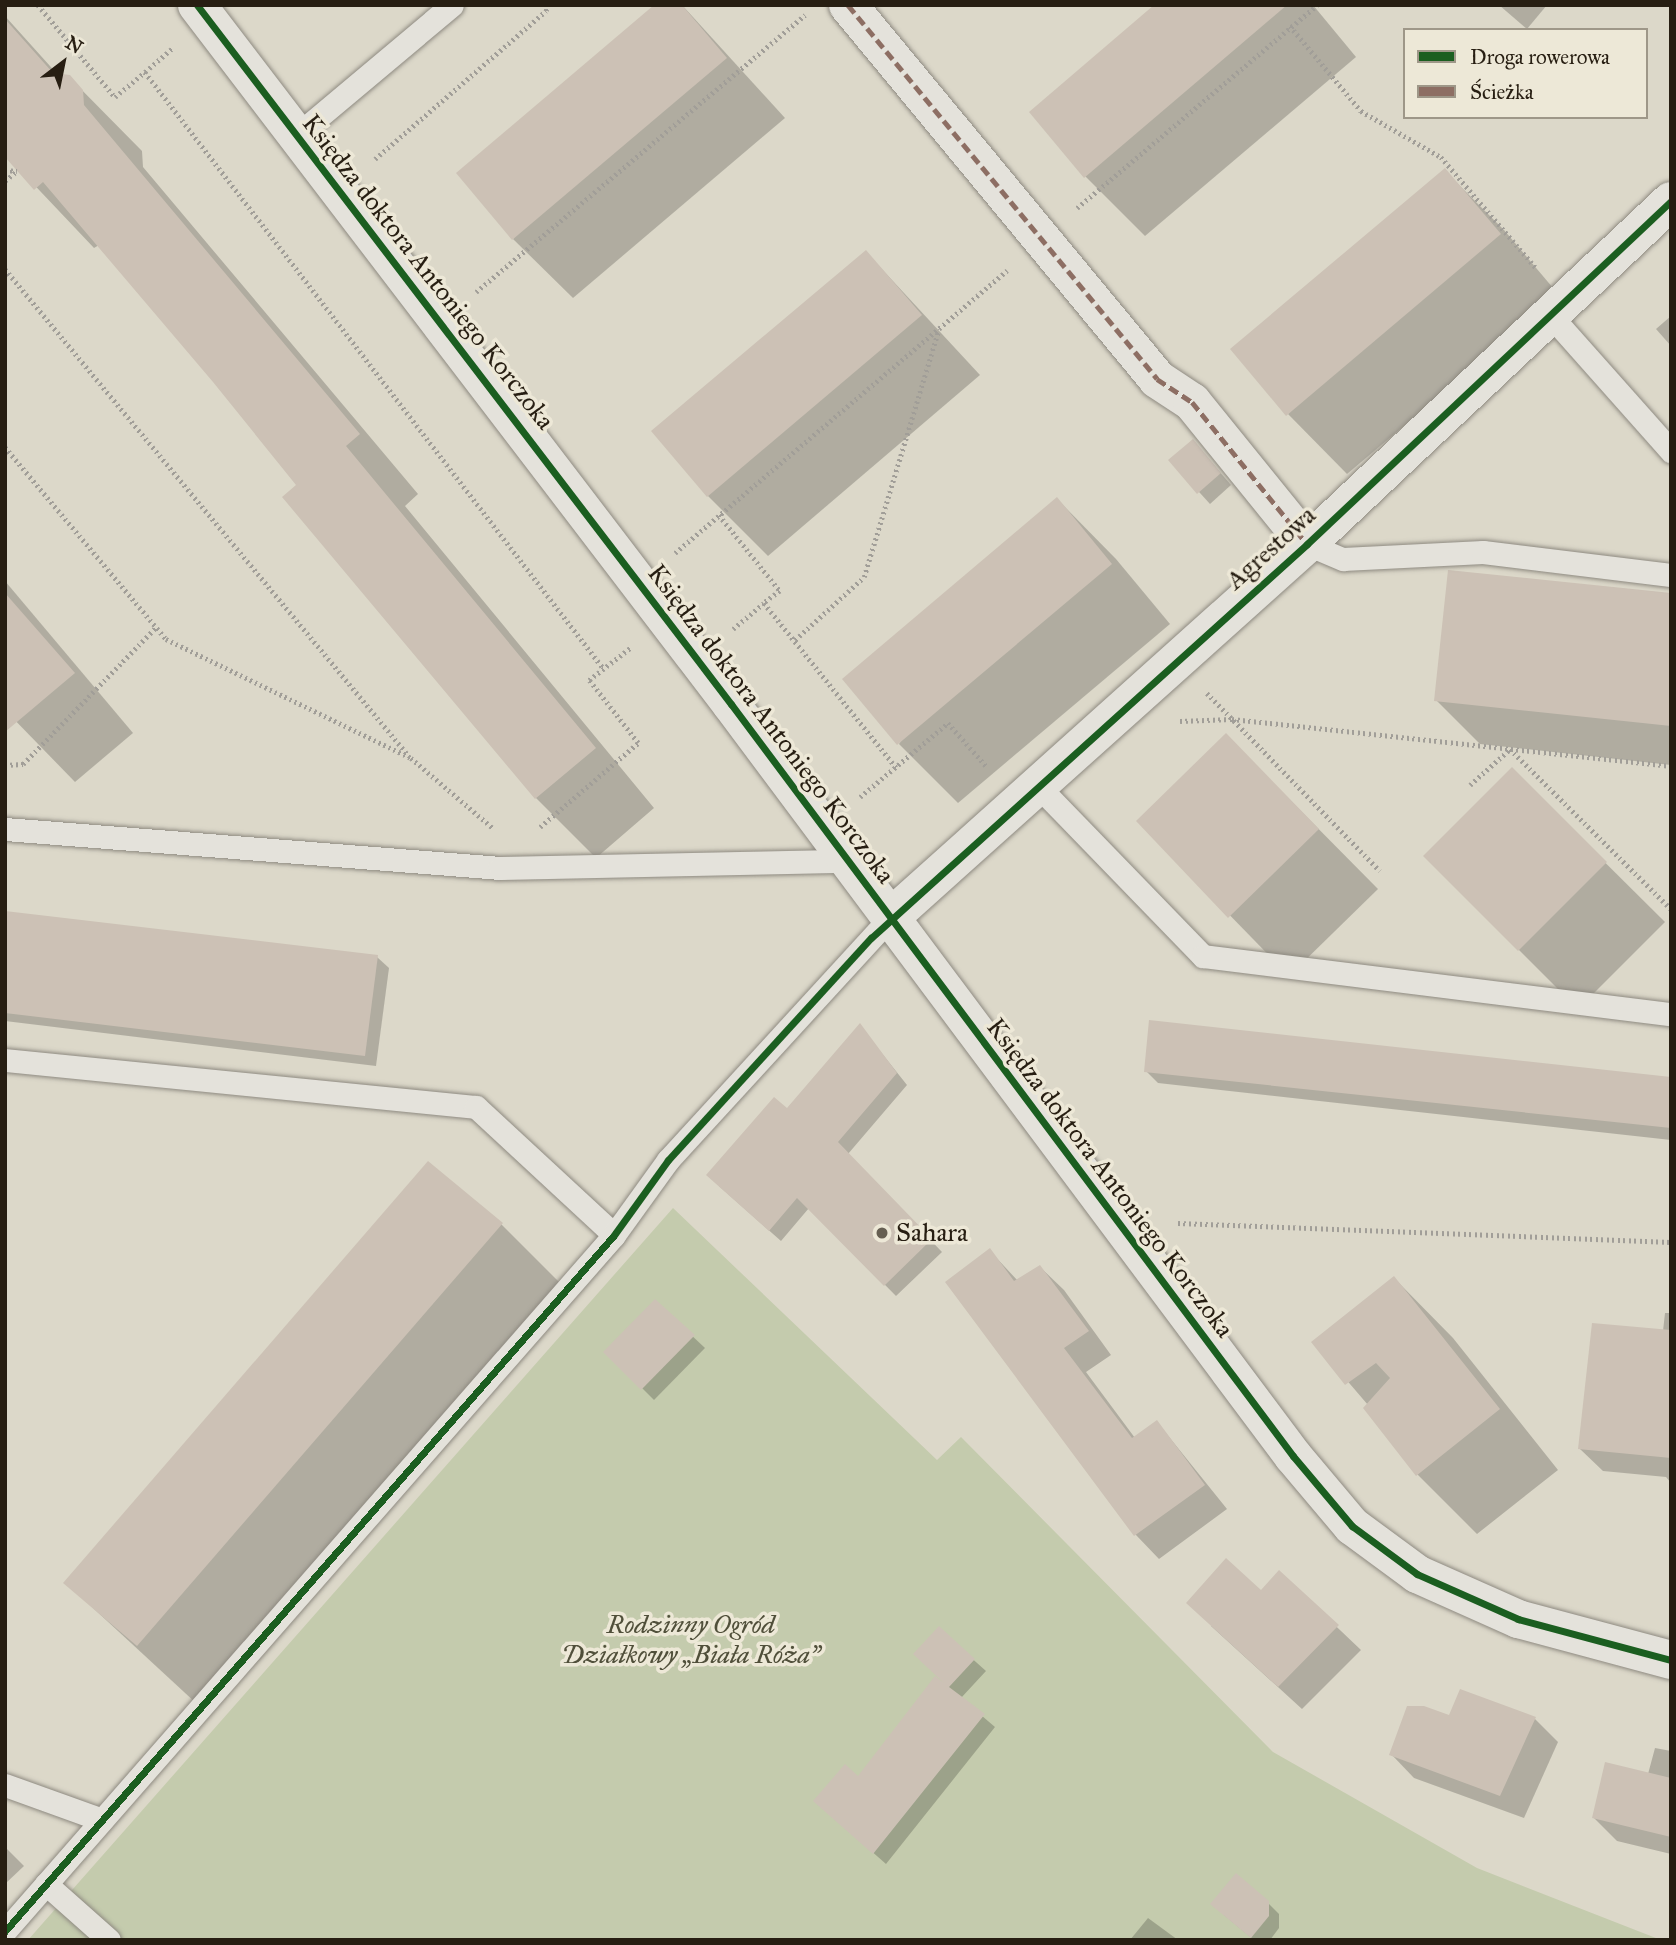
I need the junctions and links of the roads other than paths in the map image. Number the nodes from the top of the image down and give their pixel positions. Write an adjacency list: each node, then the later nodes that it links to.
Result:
1 (197, 5): 4 (street, Księdza doktora Antoniego Korczoka)
2 (452, 5): 4 (lane)
3 (848, 5): 8 (street)
4 (297, 135): 12 (street, Księdza doktora Antoniego Korczoka)
5 (1671, 201): 6 (street, Agrestowa)
6 (1550, 316): 7 (lane); 8 (street, Agrestowa)
7 (1671, 451)
8 (1307, 544): 9 (lane); 10 (street, Agrestowa)
9 (1671, 575)
10 (1038, 786): 13 (street, Agrestowa); 14 (lane)
11 (5, 829): 12 (lane)
12 (848, 860): 13 (street, Księdza doktora Antoniego Korczoka)
13 (891, 918): 16 (lane); 17 (street, Księdza doktora Antoniego Korczoka)
14 (1671, 1014)
15 (5, 1060): 16 (lane)
16 (614, 1234): 19 (lane)
17 (1671, 1660)
18 (5, 1785): 19 (lane)
19 (102, 1820): 20 (lane)
20 (46, 1884): 21 (lane); 22 (lane)
21 (5, 1931)
22 (109, 1940)

